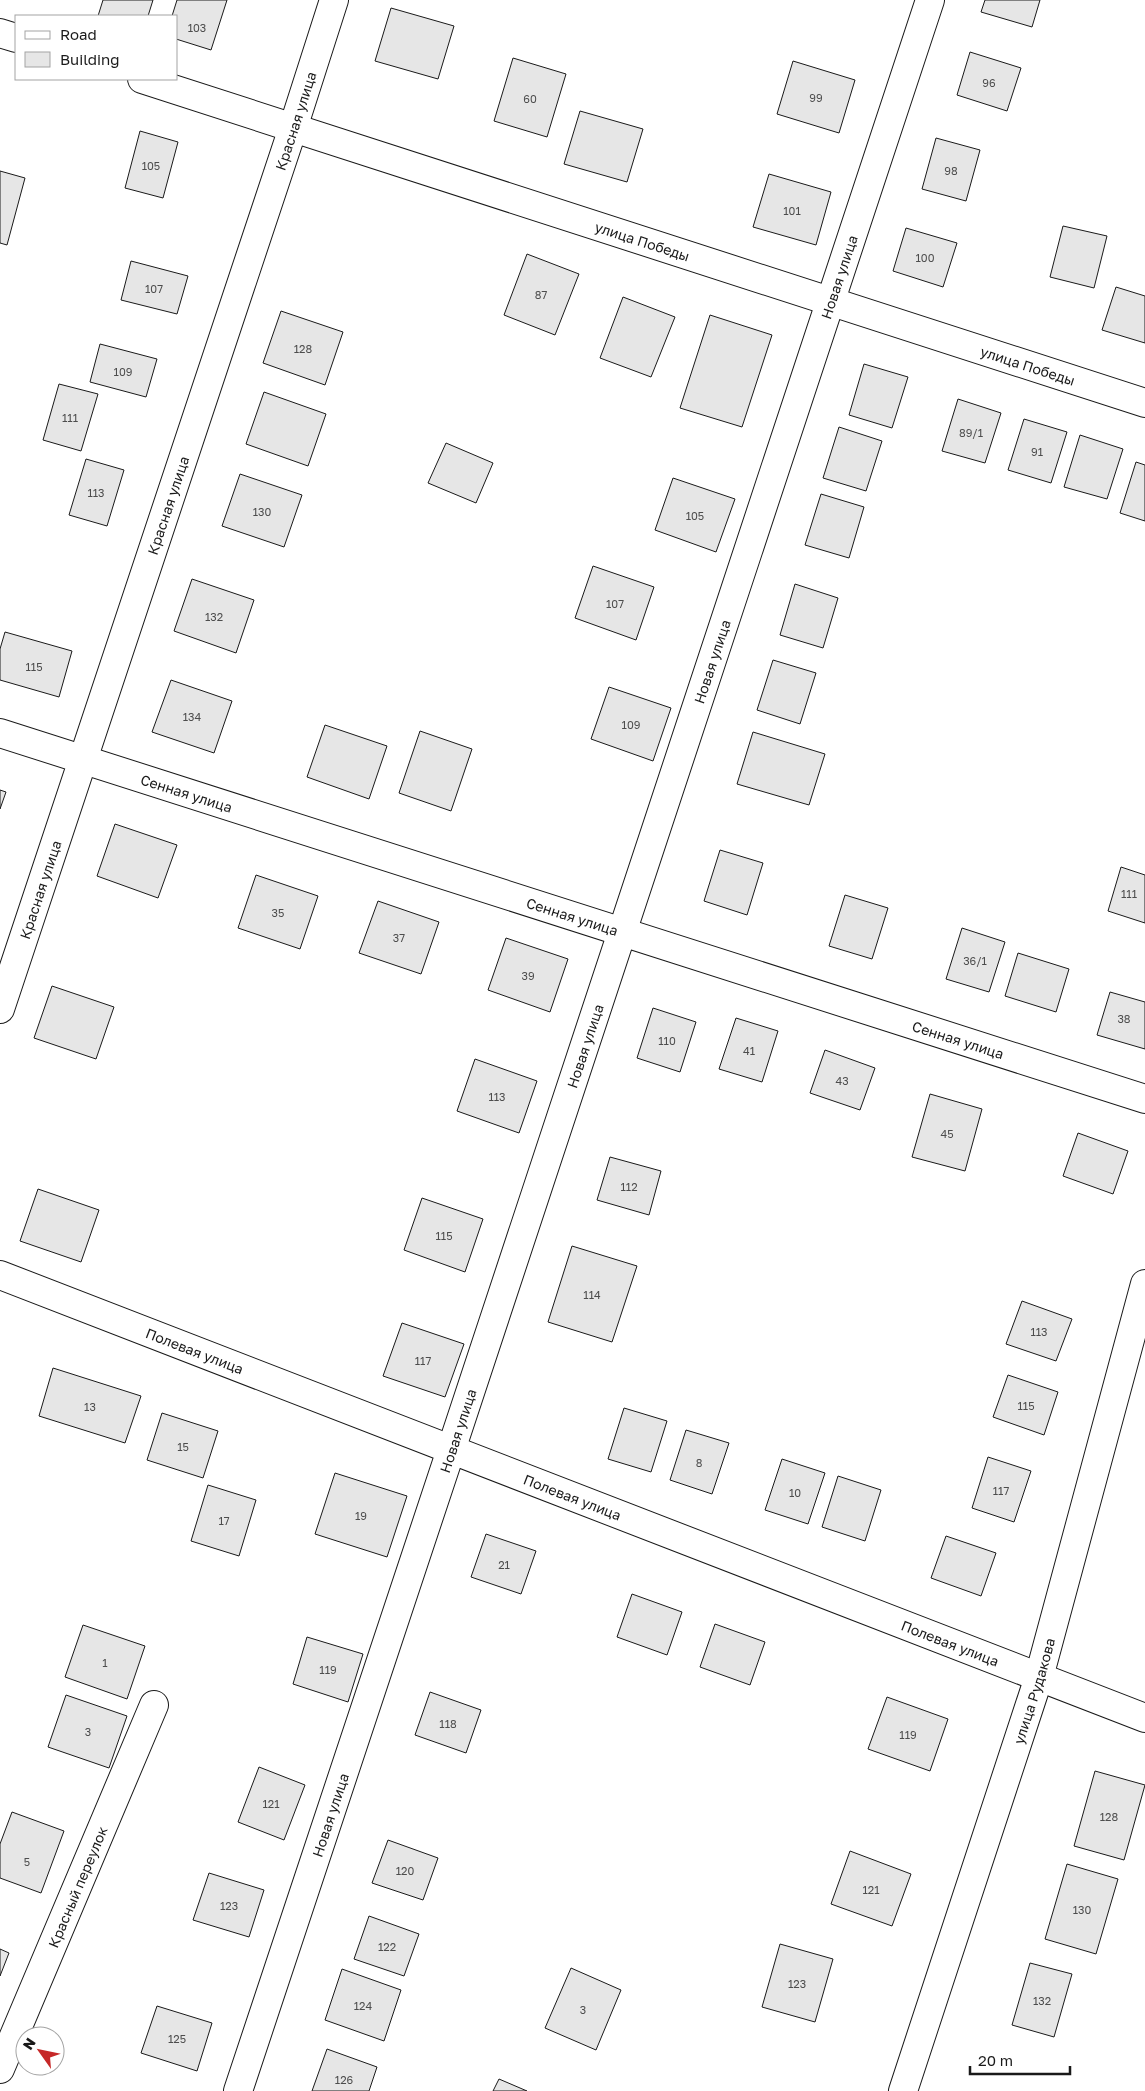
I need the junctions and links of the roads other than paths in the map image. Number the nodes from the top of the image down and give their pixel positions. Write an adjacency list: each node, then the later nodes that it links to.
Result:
1 (334, 0): 6 (street, Красная улица)
2 (930, 0): 7 (street, Новая улица)
3 (0, 33): 4 (street)
4 (15, 38)
5 (145, 80): 6 (street, улица Победы)
6 (294, 128): 7 (street, улица Победы); 10 (street, Красная улица)
7 (831, 302): 8 (street, улица Победы); 11 (street, Новая улица)
8 (1145, 403)
9 (0, 733): 10 (street, Сенная улица)
10 (84, 760): 11 (street, Сенная улица); 12 (street, Красная улица)
11 (623, 932): 13 (street, Сенная улица); 16 (street, Новая улица)
12 (0, 1009)
13 (1145, 1100)
14 (0, 1275): 16 (street, Полевая улица)
15 (1145, 1284): 17 (street, улица Рудакова)
16 (452, 1450): 17 (street, Полевая улица); 21 (street, Новая улица)
17 (1039, 1678): 19 (street, Полевая улица); 22 (street, улица Рудакова)
18 (154, 1705): 20 (street, Красный переулок)
19 (1145, 1718)
20 (0, 2069)
21 (238, 2091)
22 (903, 2091)

